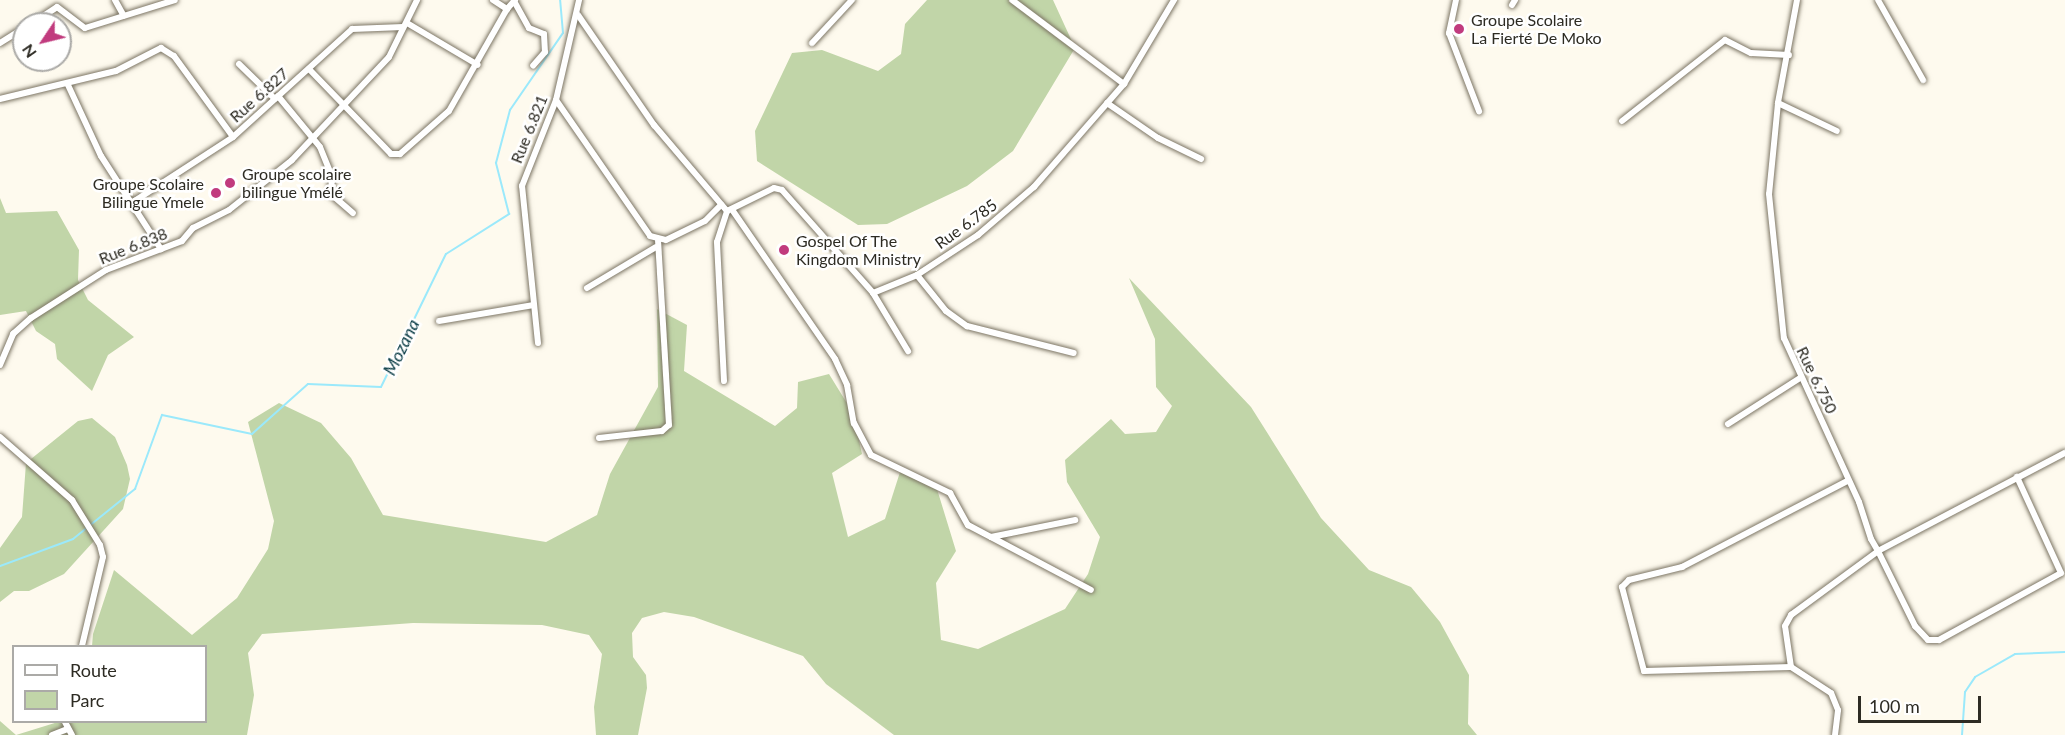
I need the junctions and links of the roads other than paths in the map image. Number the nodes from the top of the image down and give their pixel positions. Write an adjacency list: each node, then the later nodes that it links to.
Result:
1 (115, 0): 17 (street)
2 (175, 0): 17 (street)
3 (417, 0): 18 (street, Rue 6.838)
4 (493, 0): 15 (street)
5 (579, 0): 16 (street, Rue 6.821)
6 (852, 0): 19 (street)
7 (1012, 0): 26 (street)
8 (1165, 0): 13 (street)
9 (1456, 0): 34 (street)
10 (1797, 0): 20 (street, Rue 6.750)
11 (1878, 0): 25 (street)
12 (515, 1): 15 (street); 23 (street)
13 (1173, 2): 26 (street, Rue 6.785)
14 (58, 3): 17 (street)
15 (507, 9): 22 (street)
16 (578, 15): 30 (street, Rue 6.821); 41 (street)
17 (124, 16)
18 (405, 25): 22 (street); 24 (street, Rue 6.827); 32 (street, Rue 6.838)
19 (812, 43)
20 (1789, 55): 33 (street, Rue 6.750); 35 (street)
21 (239, 64): 28 (street)
22 (478, 65): 32 (street)
23 (534, 66)
24 (309, 69): 28 (street, Rue 6.827); 32 (street)
25 (1923, 80)
26 (1124, 84): 31 (street, Rue 6.785)
27 (68, 85): 29 (street); 38 (street); 40 (street)
28 (277, 97): 37 (street); 38 (street, Rue 6.827)
29 (0, 99)
30 (556, 100): 44 (street); 49 (street, Rue 6.821)
31 (1107, 103): 39 (street); 46 (street, Rue 6.785)
32 (345, 104): 37 (street, Rue 6.838)
33 (1778, 104): 36 (street); 55 (street, Rue 6.750)
34 (1479, 111)
35 (1622, 121)
36 (1837, 131)
37 (311, 135): 43 (street); 45 (street, Rue 6.838)
38 (233, 137): 40 (street, Rue 6.827)
39 (1201, 159)
40 (133, 202): 45 (street)
41 (721, 205): 42 (street); 44 (street)
42 (730, 211): 48 (street); 56 (street); 64 (street)
43 (353, 213)
44 (657, 243): 47 (street); 59 (street)
45 (161, 249): 54 (street, Rue 6.838)
46 (917, 274): 48 (street, Rue 6.785); 53 (street)
47 (587, 288)
48 (873, 293): 52 (street)
49 (534, 305): 50 (street); 51 (street, Rue 6.821)
50 (440, 321)
51 (538, 343)
52 (908, 351)
53 (1074, 353)
54 (0, 365)
55 (1800, 378): 57 (street); 62 (street, Rue 6.750)
56 (724, 381)
57 (1728, 424)
58 (0, 436): 67 (street)
59 (599, 438)
60 (2065, 453): 61 (street)
61 (2017, 477): 65 (street); 65 (street, Rue 6.750)
62 (1847, 481): 65 (street, Rue 6.750); 68 (street)
63 (1075, 520): 64 (street)
64 (991, 537): 66 (street)
65 (1878, 552): 68 (street)
66 (1091, 590)
67 (82, 645)
68 (1791, 667): 71 (street)
69 (70, 732): 70 (street)
70 (52, 735)
71 (1835, 735)

